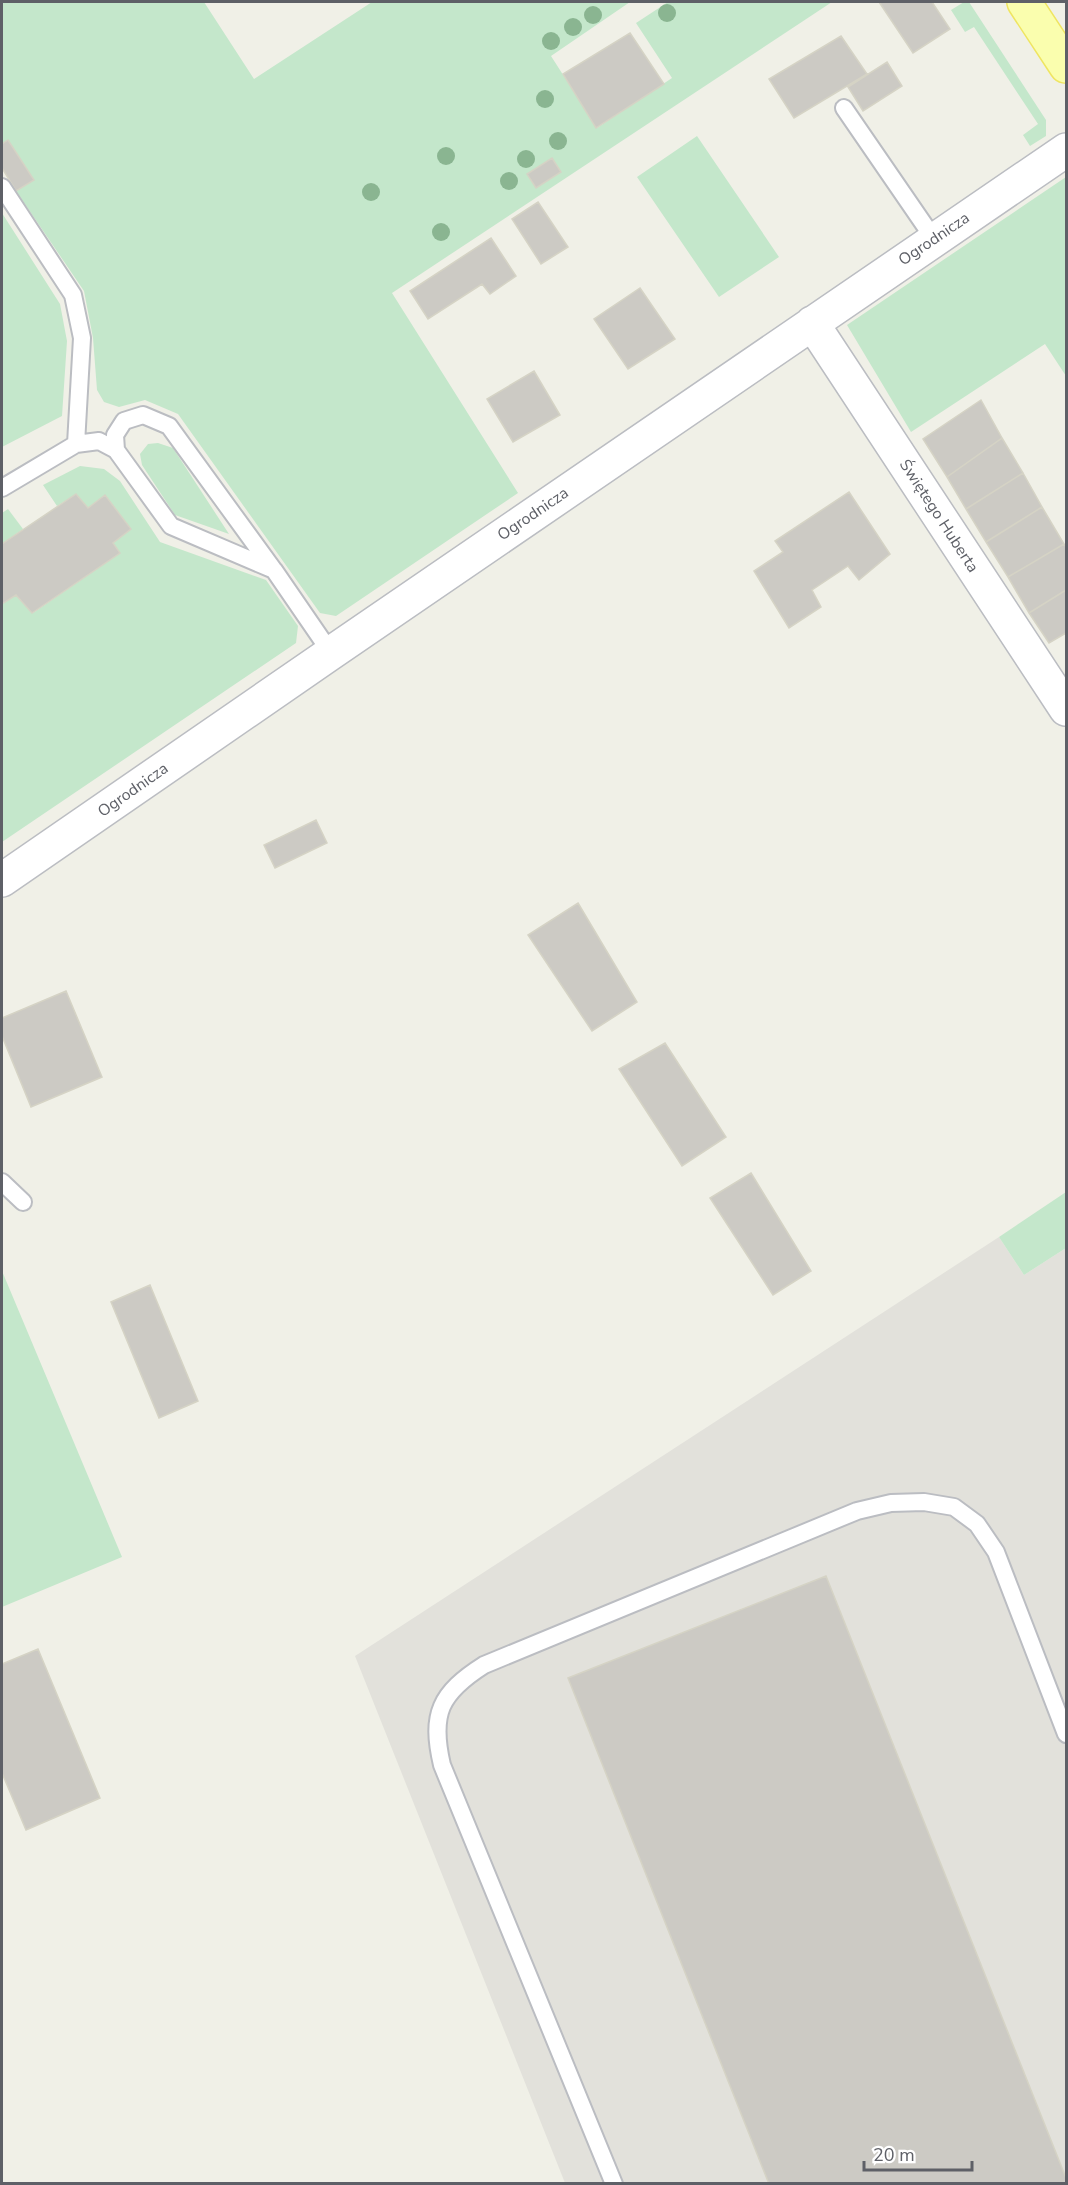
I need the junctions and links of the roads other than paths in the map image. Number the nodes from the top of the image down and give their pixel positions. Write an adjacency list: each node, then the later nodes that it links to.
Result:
1 (1024, 2): 2 (main road)
2 (1066, 66)
3 (844, 108): 6 (lane)
4 (1066, 150): 6 (street, Ogrodnicza)
5 (2, 187): 8 (lane)
6 (934, 239): 7 (street, Ogrodnicza)
7 (812, 323): 12 (street, Ogrodnicza); 13 (street, Świętego Huberta)
8 (76, 444): 9 (lane); 10 (lane)
9 (116, 450): 11 (lane); 11 (lane)
10 (2, 488)
11 (274, 570): 12 (lane)
12 (331, 653): 14 (street, Ogrodnicza)
13 (1066, 709)
14 (2, 880)
15 (2, 1182): 16 (lane)
16 (23, 1202)
17 (1066, 1734): 18 (lane)
18 (614, 2184)

